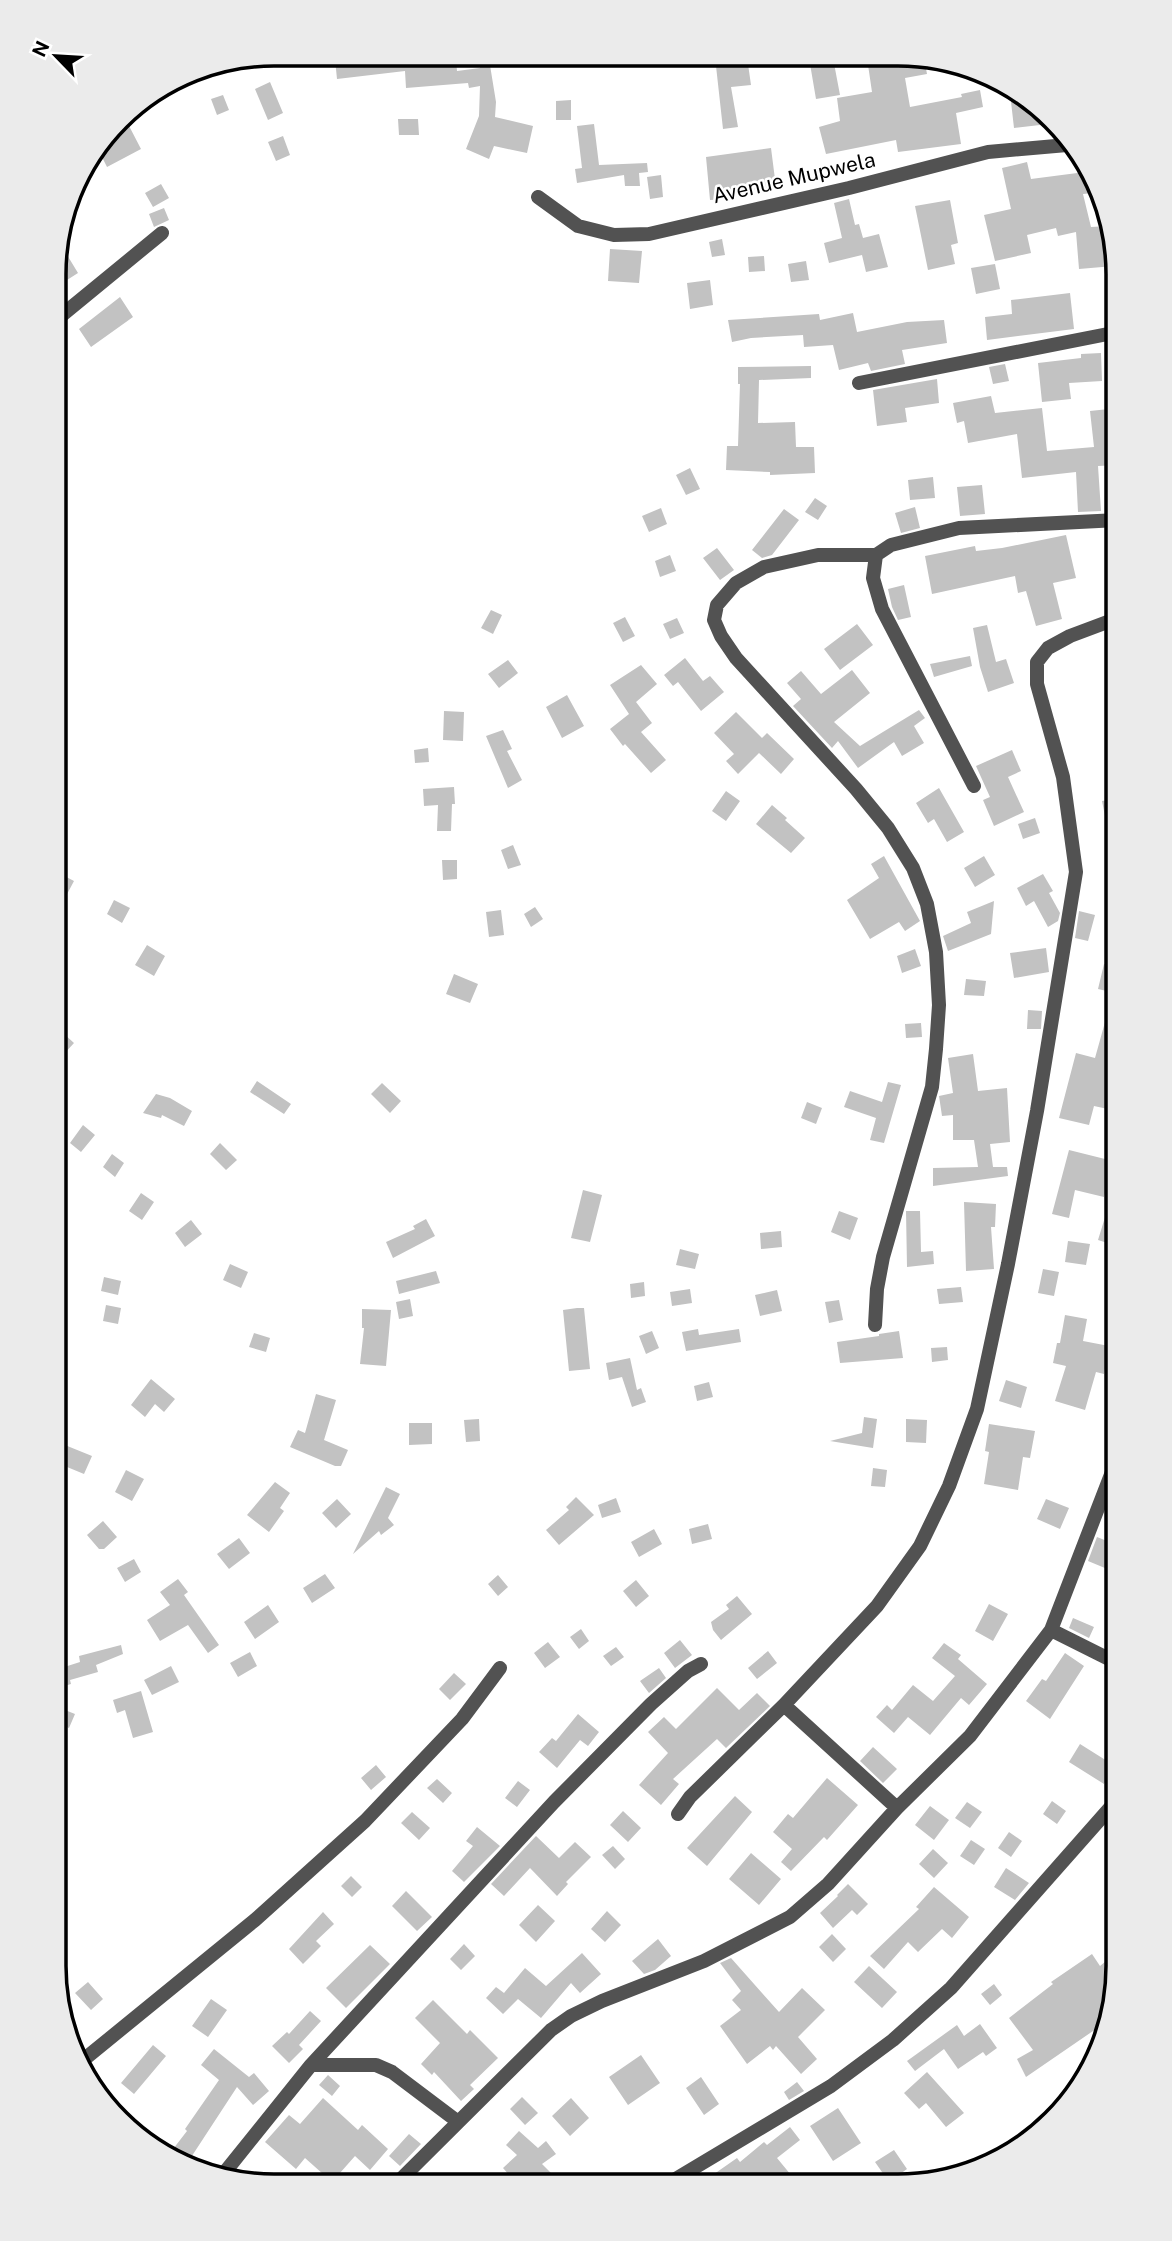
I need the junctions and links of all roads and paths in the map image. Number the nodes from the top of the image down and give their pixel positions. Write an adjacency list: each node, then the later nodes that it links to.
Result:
1 (1060, 146): 2 (street, Avenue Mupwela)
2 (538, 197)
3 (162, 233): 4 (street)
4 (66, 312)
5 (1106, 334): 6 (street)
6 (859, 383)
7 (1106, 521): 8 (street)
8 (876, 555): 10 (street); 11 (street)
9 (1106, 623): 17 (street)
10 (974, 786)
11 (875, 1325)
12 (1105, 1489): 13 (street)
13 (1051, 1630): 14 (street); 18 (street)
14 (1105, 1657)
15 (701, 1664): 22 (street)
16 (500, 1668): 21 (street)
17 (783, 1705): 18 (street); 20 (street)
18 (897, 1808): 23 (street)
19 (1105, 1813): 26 (street)
20 (678, 1814)
21 (87, 2058)
22 (311, 2065): 23 (street); 24 (street)
23 (457, 2121): 25 (street)
24 (227, 2169)
25 (406, 2175)
26 (682, 2175)

